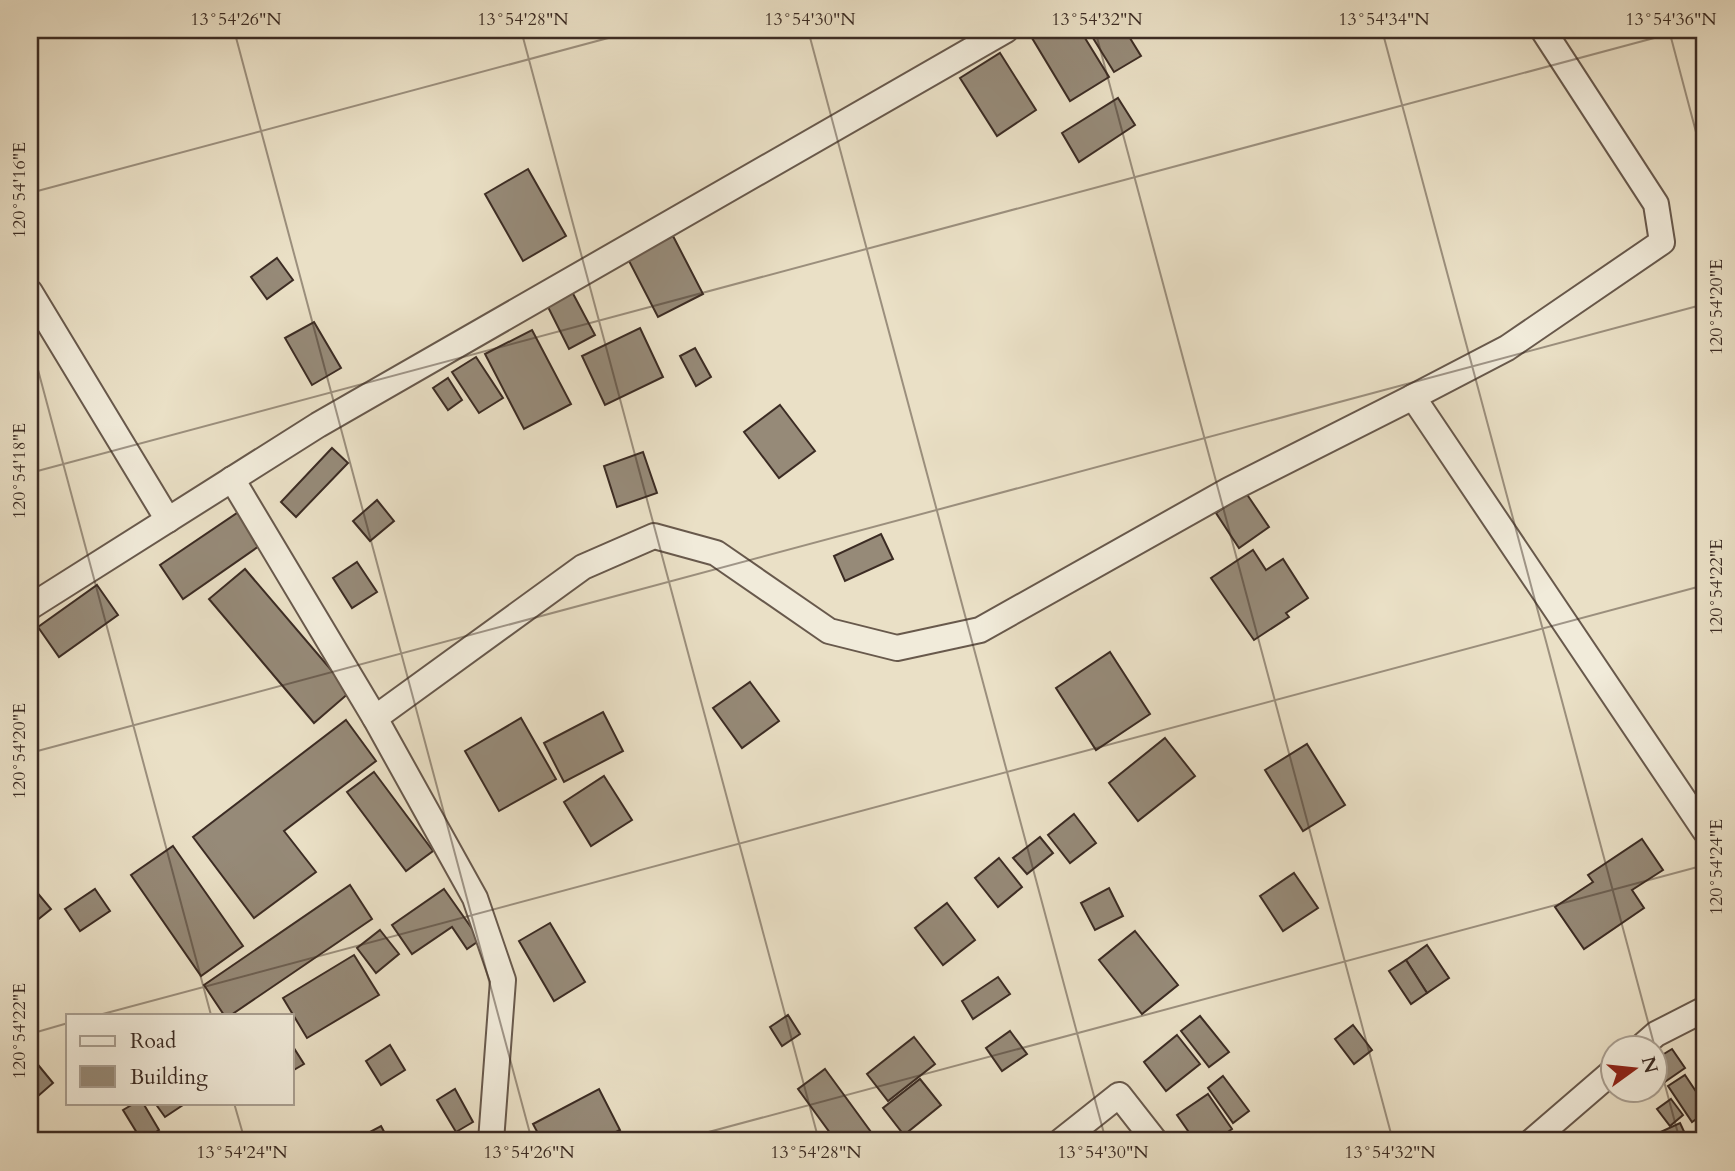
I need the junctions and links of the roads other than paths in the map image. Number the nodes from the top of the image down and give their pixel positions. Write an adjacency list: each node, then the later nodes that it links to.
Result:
1 (1006, 30): 5 (street)
2 (1544, 30): 4 (street)
3 (30, 292): 6 (street)
4 (1413, 397): 8 (street); 9 (street)
5 (232, 480): 6 (street); 8 (street)
6 (168, 520): 7 (street)
7 (30, 607)
8 (375, 718): 13 (street)
9 (1705, 831)
10 (1705, 1009): 11 (street)
11 (1656, 1034)
12 (1598, 1084): 16 (street)
13 (491, 1141)
14 (1061, 1141): 15 (street)
15 (1155, 1141)
16 (1532, 1141)

